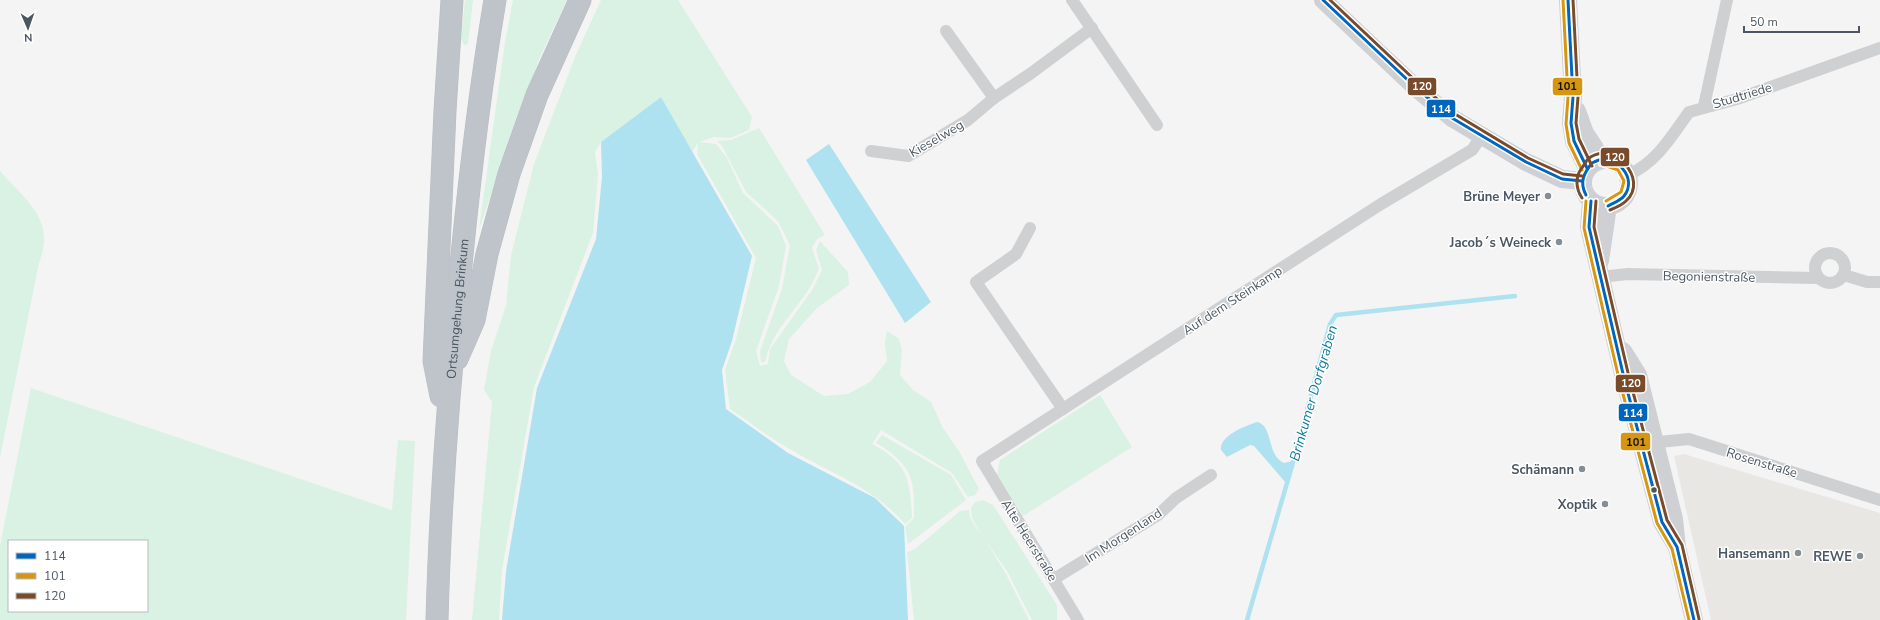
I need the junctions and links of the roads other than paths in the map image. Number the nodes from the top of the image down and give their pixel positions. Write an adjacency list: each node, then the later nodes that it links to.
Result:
1 (452, 0): 27 (highway)
2 (495, 0): 25 (highway, Ortsumgehung Brinkum)
3 (580, 0): 25 (highway)
4 (1072, 0): 8 (street)
5 (1322, 0): 14 (street)
6 (1568, 0): 16 (street)
7 (1728, 0): 12 (street)
8 (1092, 28): 11 (street, Kieselweg); 13 (street)
9 (946, 31): 11 (street)
10 (1880, 48): 12 (street, Studtriede)
11 (994, 98): 15 (street, Kieselweg)
12 (1704, 106): 17 (street, Studtriede)
13 (1157, 125)
14 (1481, 137): 16 (street); 26 (street, Auf dem Steinkamp)
15 (871, 151)
16 (1590, 169): 17 (street); 18 (street)
17 (1628, 176): 19 (street)
18 (1591, 201): 19 (street); 22 (street)
19 (1608, 206): 22 (street)
20 (1030, 228): 26 (street)
21 (1844, 275): 23 (street, Begonienstraße); 23 (street); 24 (street)
22 (1600, 277): 23 (street, Begonienstraße); 28 (street)
23 (1818, 278)
24 (1880, 282)
25 (450, 372): 27 (highway, Ortsumgehung Brinkum)
26 (1063, 409): 29 (street, Auf dem Steinkamp)
27 (446, 425): 33 (highway, Ortsumgehung Brinkum)
28 (1648, 444): 31 (street, Rosenstraße); 35 (street)
29 (982, 461): 32 (street, Alte Heerstraße)
30 (1211, 475): 32 (street, Im Morgenland)
31 (1880, 500)
32 (1054, 579): 34 (street, Alte Heerstraße)
33 (437, 620)
34 (1078, 620)
35 (1694, 620)

